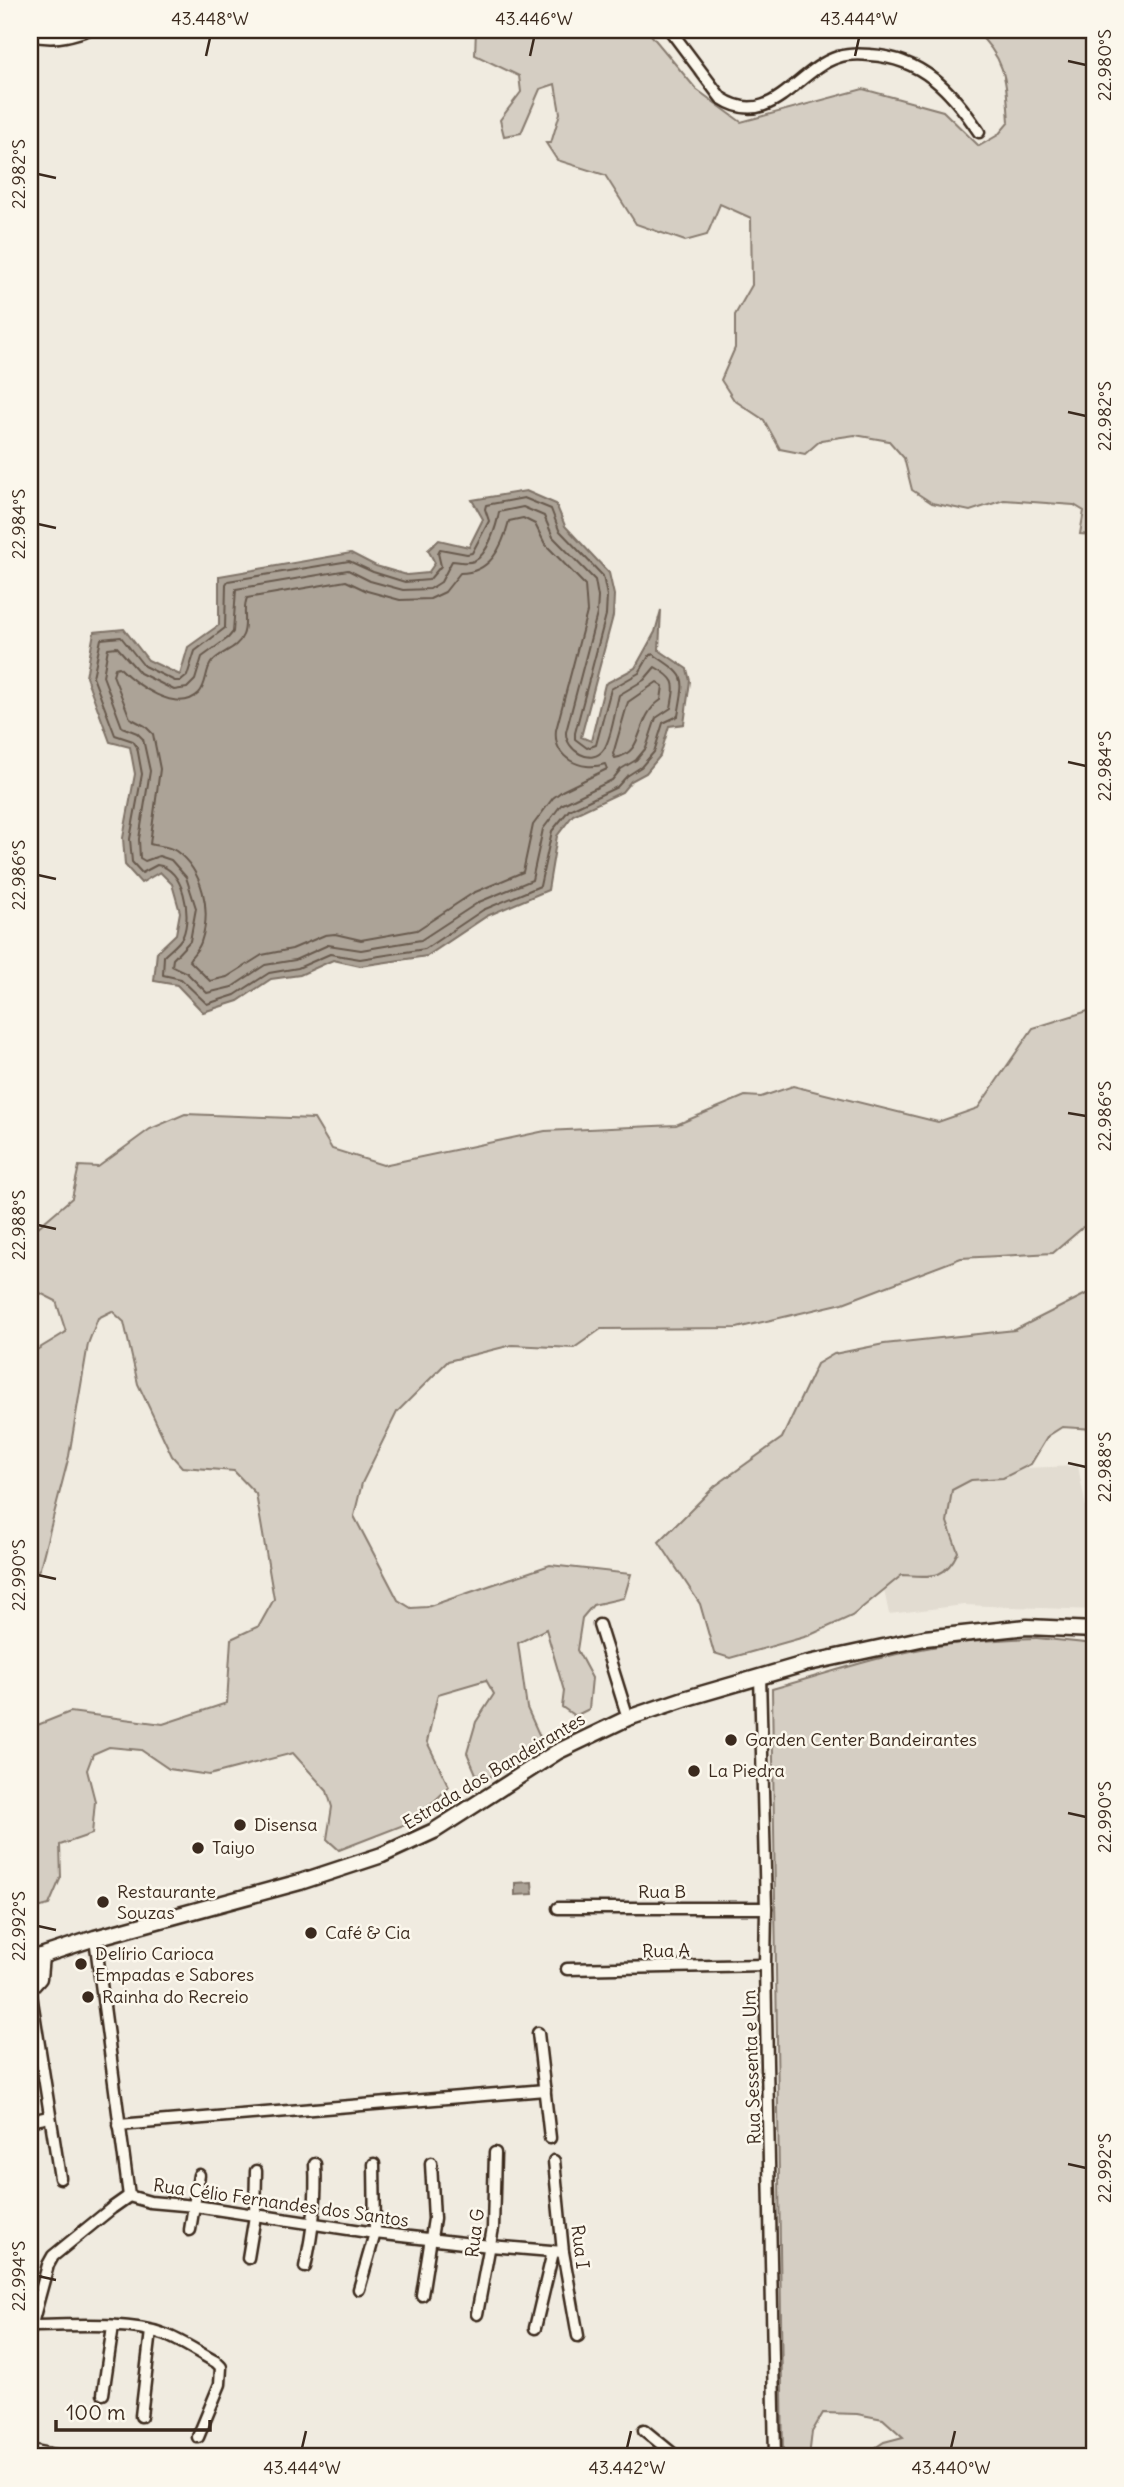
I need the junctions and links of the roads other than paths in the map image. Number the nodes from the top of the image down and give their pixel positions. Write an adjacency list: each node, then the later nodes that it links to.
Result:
1 (88, 30): 3 (street)
2 (670, 30): 4 (street)
3 (30, 35)
4 (979, 132)
5 (599, 1625): 8 (street)
6 (1094, 1630): 7 (main road, Estrada dos Bandeirantes)
7 (760, 1676): 8 (main road, Estrada dos Bandeirantes); 10 (street, Rua Sessenta e Um)
8 (628, 1718): 11 (main road, Estrada dos Bandeirantes)
9 (558, 1908): 10 (street, Rua B)
10 (766, 1908): 13 (street, Rua Sessenta e Um)
11 (95, 1938): 12 (main road, Estrada dos Bandeirantes); 20 (street, Rua Célio Fernandes dos Santos)
12 (33, 1958): 15 (main road)
13 (765, 1965): 14 (street, Rua A); 56 (street, Rua Sessenta e Um)
14 (567, 1969)
15 (30, 1988): 18 (street)
16 (538, 2033): 17 (street)
17 (544, 2090): 20 (street); 21 (street)
18 (49, 2117): 19 (street); 29 (street)
19 (30, 2122)
20 (118, 2125): 30 (street, Rua Célio Fernandes dos Santos)
21 (550, 2138)
22 (495, 2153): 37 (street, Rua G)
23 (554, 2161): 38 (street, Rua I)
24 (431, 2163): 36 (street)
25 (315, 2164): 33 (street)
26 (374, 2164): 35 (street)
27 (257, 2171): 32 (street)
28 (200, 2175): 31 (street)
29 (60, 2178)
30 (129, 2196): 31 (street, Rua Célio Fernandes dos Santos); 46 (street)
31 (195, 2206): 32 (street, Rua Célio Fernandes dos Santos); 34 (street)
32 (255, 2216): 33 (street, Rua Célio Fernandes dos Santos); 39 (street)
33 (314, 2224): 35 (street, Rua Célio Fernandes dos Santos); 40 (street)
34 (190, 2230)
35 (375, 2233): 36 (street, Rua Célio Fernandes dos Santos); 41 (street)
36 (431, 2239): 37 (street, Rua Célio Fernandes dos Santos); 42 (street)
37 (490, 2246): 38 (street, Rua Célio Fernandes dos Santos); 43 (street, Rua G)
38 (558, 2252): 45 (street); 48 (street, Rua I)
39 (248, 2258)
40 (305, 2267)
41 (359, 2289)
42 (422, 2295)
43 (477, 2315)
44 (113, 2326): 46 (street); 47 (street); 49 (street)
45 (535, 2328)
46 (30, 2329)
47 (151, 2331): 50 (street); 52 (street)
48 (578, 2336)
49 (103, 2394)
50 (141, 2416)
51 (644, 2430): 55 (street)
52 (198, 2437)
53 (30, 2450): 54 (street)
54 (66, 2457)
55 (677, 2457)
56 (775, 2457)

